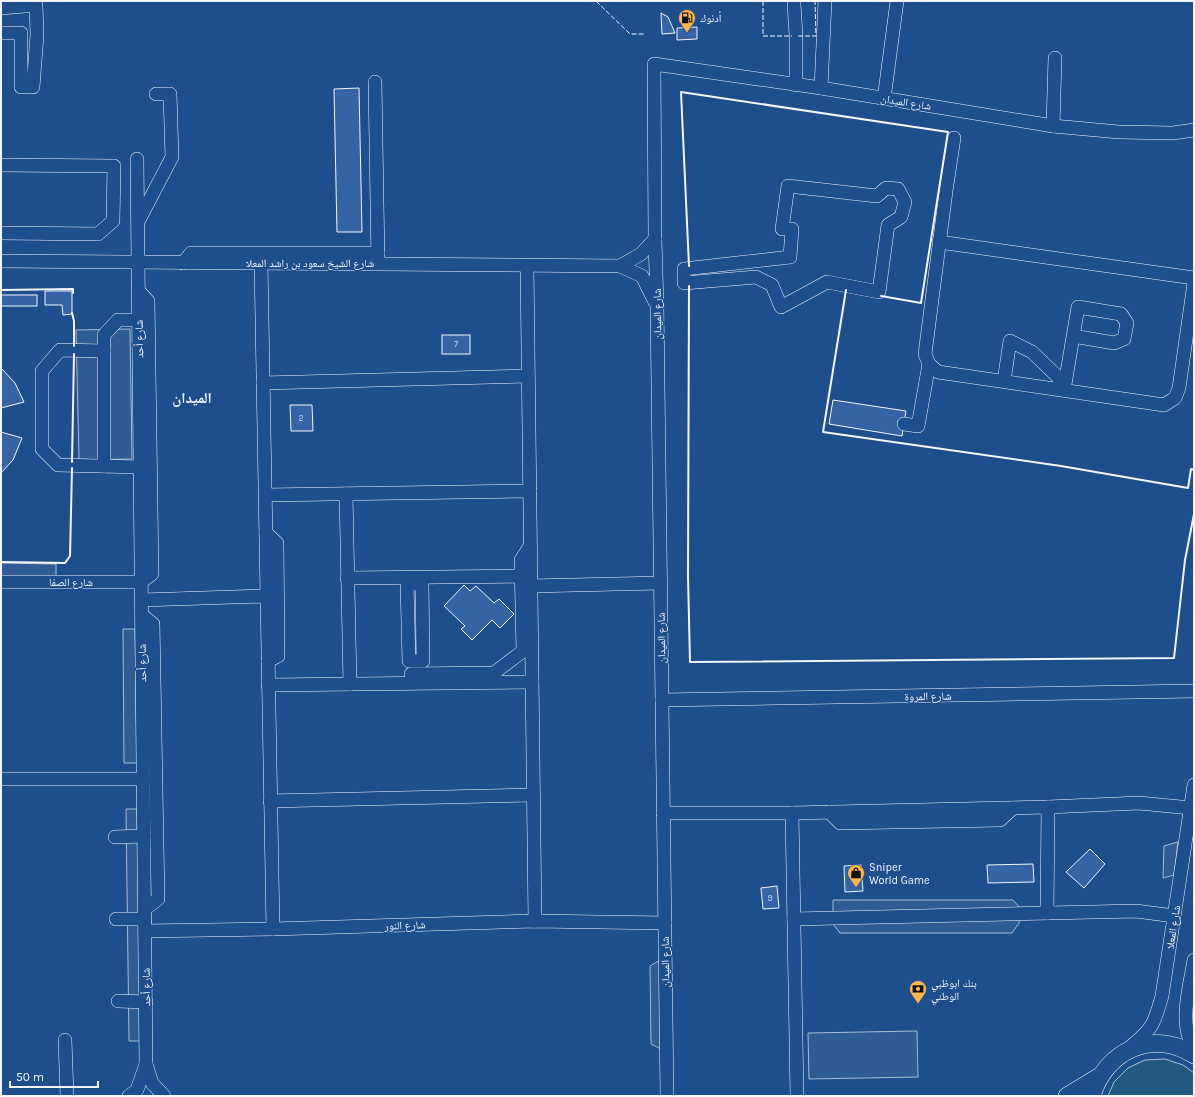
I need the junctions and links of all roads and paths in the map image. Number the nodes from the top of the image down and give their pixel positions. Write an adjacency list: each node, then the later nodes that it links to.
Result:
1 (825, 1): 9 (street)
2 (897, 1): 11 (street)
3 (794, 4): 8 (street)
4 (1, 8): 5 (street)
5 (1, 33)
6 (1055, 58): 12 (street)
7 (375, 82): 22 (street)
8 (796, 85): 9 (street, شارع الميدان); 20 (street, شارع الميدان)
9 (821, 88): 11 (street, شارع الميدان)
10 (156, 94): 18 (street)
11 (884, 99): 12 (street, شارع الميدان)
12 (1053, 126): 13 (street, شارع الميدان)
13 (1190, 133)
14 (954, 138): 21 (street)
15 (137, 159): 18 (street, شارع أحد)
16 (1, 165): 19 (street)
17 (788, 186): 17 (street)
18 (138, 223): 24 (street, شارع أحد)
19 (1, 233)
20 (654, 239): 28 (street, شارع الشيخ سعود بن راشد المعلا); 32 (street, شارع الميدان)
21 (939, 242): 29 (street); 36 (street)
22 (378, 258): 25 (street); 26 (street, شارع الشيخ سعود بن راشد المعلا); 27 (street, شارع الشيخ سعود بن راشد المعلا)
23 (1, 261): 24 (street, شارع الشيخ سعود بن راشد المعلا)
24 (138, 262): 25 (street, شارع الشيخ سعود بن راشد المعلا); 31 (street, شارع أحد)
25 (183, 263): 26 (street, شارع الشيخ سعود بن راشد المعلا)
26 (261, 263): 39 (street)
27 (527, 266): 28 (street, شارع الشيخ سعود بن راشد المعلا); 37 (street)
28 (620, 266): 32 (street, شارع الشيخ سعود بن راشد المعلا)
29 (1194, 278)
30 (1194, 283): 40 (street)
31 (138, 290): 33 (street, شارع أحد); 52 (street)
32 (657, 306): 53 (street, شارع الميدان)
33 (139, 320): 35 (street); 43 (street, شارع أحد)
34 (1073, 336): 40 (street)
35 (104, 351): 42 (street); 42 (street)
36 (929, 364): 38 (street); 41 (street)
37 (528, 376): 39 (street); 44 (street)
38 (1004, 381): 40 (street); 40 (street)
39 (264, 383): 46 (street)
40 (1064, 390)
41 (904, 424)
42 (104, 466): 43 (street)
43 (140, 466): 52 (street, شارع أحد)
44 (530, 491): 45 (street); 48 (street)
45 (346, 494): 46 (street); 50 (street)
46 (266, 495): 47 (street)
47 (266, 533): 55 (street); 58 (street)
48 (530, 546): 49 (street); 54 (street)
49 (521, 576): 50 (street); 54 (street); 60 (street)
50 (347, 578): 62 (street)
51 (1, 582): 52 (street, شارع الصفا)
52 (142, 582): 56 (street, شارع أحد)
53 (660, 583): 54 (street); 65 (street, شارع الميدان)
54 (531, 586): 61 (street)
55 (267, 596): 56 (street); 58 (street)
56 (142, 600): 57 (street, شارع أحد)
57 (142, 615): 67 (street, شارع أحد); 81 (street)
58 (268, 661): 63 (street)
59 (415, 661): 59 (street); 60 (street)
60 (409, 679): 61 (street); 62 (street)
61 (532, 682): 69 (street)
62 (350, 684): 63 (street)
63 (268, 685): 70 (street)
64 (1194, 691): 65 (street, شارع المروة)
65 (662, 700): 73 (street, شارع الميدان)
66 (1, 779): 67 (street)
67 (144, 779): 75 (street, شارع أحد)
68 (1194, 785): 72 (street, شارع المعلا)
69 (533, 795): 70 (street); 82 (street)
70 (270, 801): 84 (street)
71 (1048, 807): 72 (street); 74 (street); 77 (street)
72 (1190, 808): 78 (street, شارع المعلا)
73 (663, 813): 74 (street); 83 (street, شارع الميدان)
74 (792, 813): 80 (street)
75 (144, 836): 76 (street); 81 (street, شارع أحد)
76 (115, 837)
77 (1047, 913): 78 (street); 80 (street)
78 (1174, 916): 90 (street, شارع المعلا)
79 (116, 919): 81 (street, شارع النور)
80 (794, 919): 98 (street)
81 (145, 920): 84 (street, شارع النور); 87 (street, شارع أحد)
82 (535, 922): 83 (street, شارع النور); 84 (street, شارع النور)
83 (665, 923): 97 (street, شارع الميدان)
84 (273, 929)
85 (1194, 960): 89 (street)
86 (118, 1001): 87 (street)
87 (146, 1002): 92 (street, شارع أحد)
88 (65, 1040): 94 (street)
89 (1194, 1048)
90 (1122, 1053): 91 (main road); 93 (main road)
91 (1194, 1055)
92 (146, 1064): 95 (street, شارع أحد); 96 (street, شارع أحد)
93 (1100, 1076): 99 (main road); 100 (main road)
94 (67, 1096)
95 (129, 1096)
96 (164, 1096)
97 (667, 1096)
98 (797, 1096)
99 (1067, 1096)
100 (1092, 1096)

